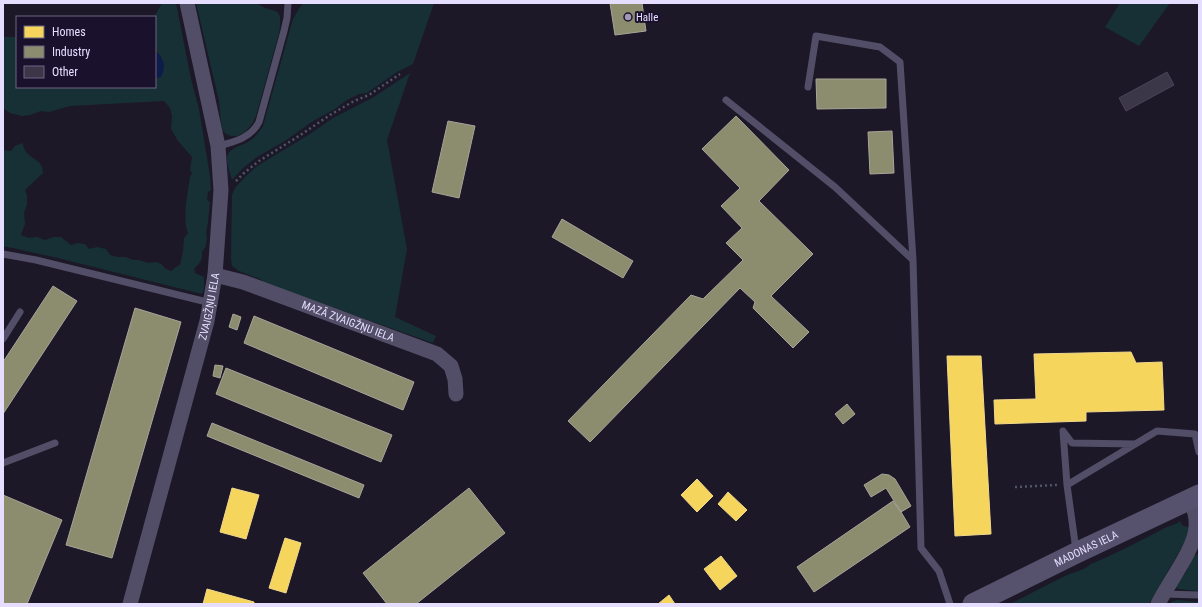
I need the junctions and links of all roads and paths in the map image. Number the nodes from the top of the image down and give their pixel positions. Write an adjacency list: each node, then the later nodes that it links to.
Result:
1 (187, 3): 6 (street, ZVAIGŽŅU IELA)
2 (288, 3): 6 (lane)
3 (400, 74): 7 (path)
4 (808, 87): 9 (lane)
5 (726, 100): 9 (lane)
6 (218, 146): 7 (street, ZVAIGŽŅU IELA)
7 (220, 202): 10 (street, ZVAIGŽŅU IELA)
8 (3, 254): 11 (lane)
9 (913, 260): 27 (lane)
10 (215, 275): 11 (street, ZVAIGŽŅU IELA); 14 (street, MAZĀ ZVAIGŽŅU IELA)
11 (211, 303): 26 (street, ZVAIGŽŅU IELA)
12 (20, 312): 13 (lane)
13 (3, 339)
14 (456, 394)
15 (55, 443): 18 (lane)
16 (1136, 444): 17 (lane); 19 (lane); 19 (lane)
17 (1199, 452)
18 (3, 463)
19 (1067, 485): 20 (path); 23 (lane)
20 (1015, 487)
21 (1194, 497): 22 (street); 23 (main road, MADONAS IELA)
22 (1197, 535): 25 (street)
23 (1076, 553): 28 (main road, MADONAS IELA)
24 (1199, 595): 25 (lane)
25 (1161, 599)
26 (130, 604)
27 (950, 604)
28 (973, 604)

